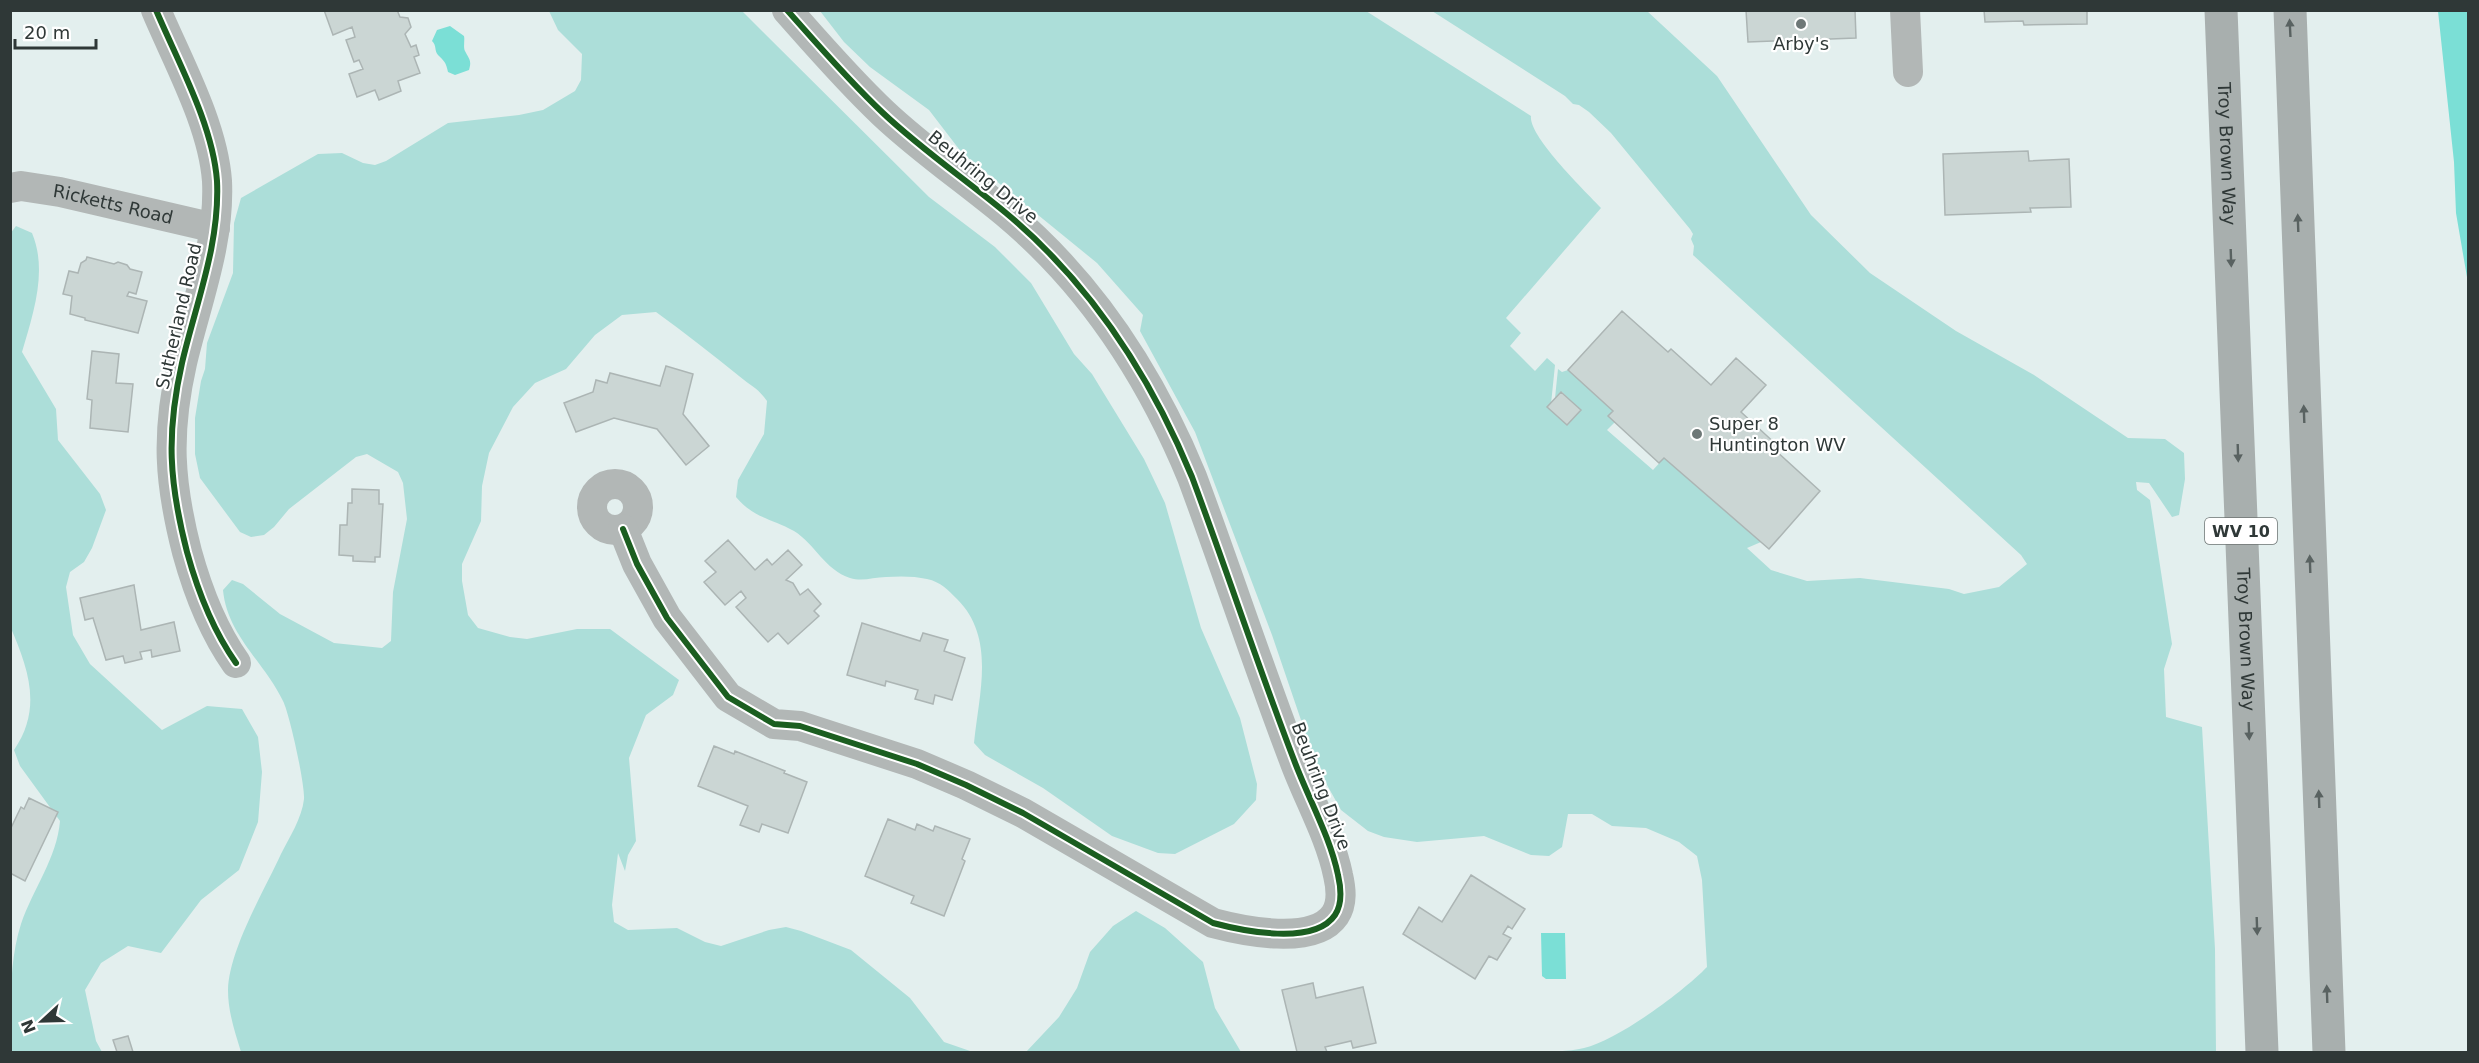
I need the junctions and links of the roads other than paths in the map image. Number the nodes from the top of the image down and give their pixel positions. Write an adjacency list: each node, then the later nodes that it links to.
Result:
1 (156, 10): 8 (street, Sutherland Road)
2 (786, 10): 9 (street, Beuhring Drive)
3 (1905, 10): 6 (street)
4 (2221, 10): 11 (main road, Troy Brown Way / WV 10, one-way to 11)
5 (2290, 10): 12 (main road, one-way to 5)
6 (1908, 72)
7 (10, 188): 8 (street, Ricketts Road)
8 (215, 228): 10 (street, Sutherland Road)
9 (623, 529)
10 (236, 663)
11 (2262, 1053)
12 (2329, 1053)

